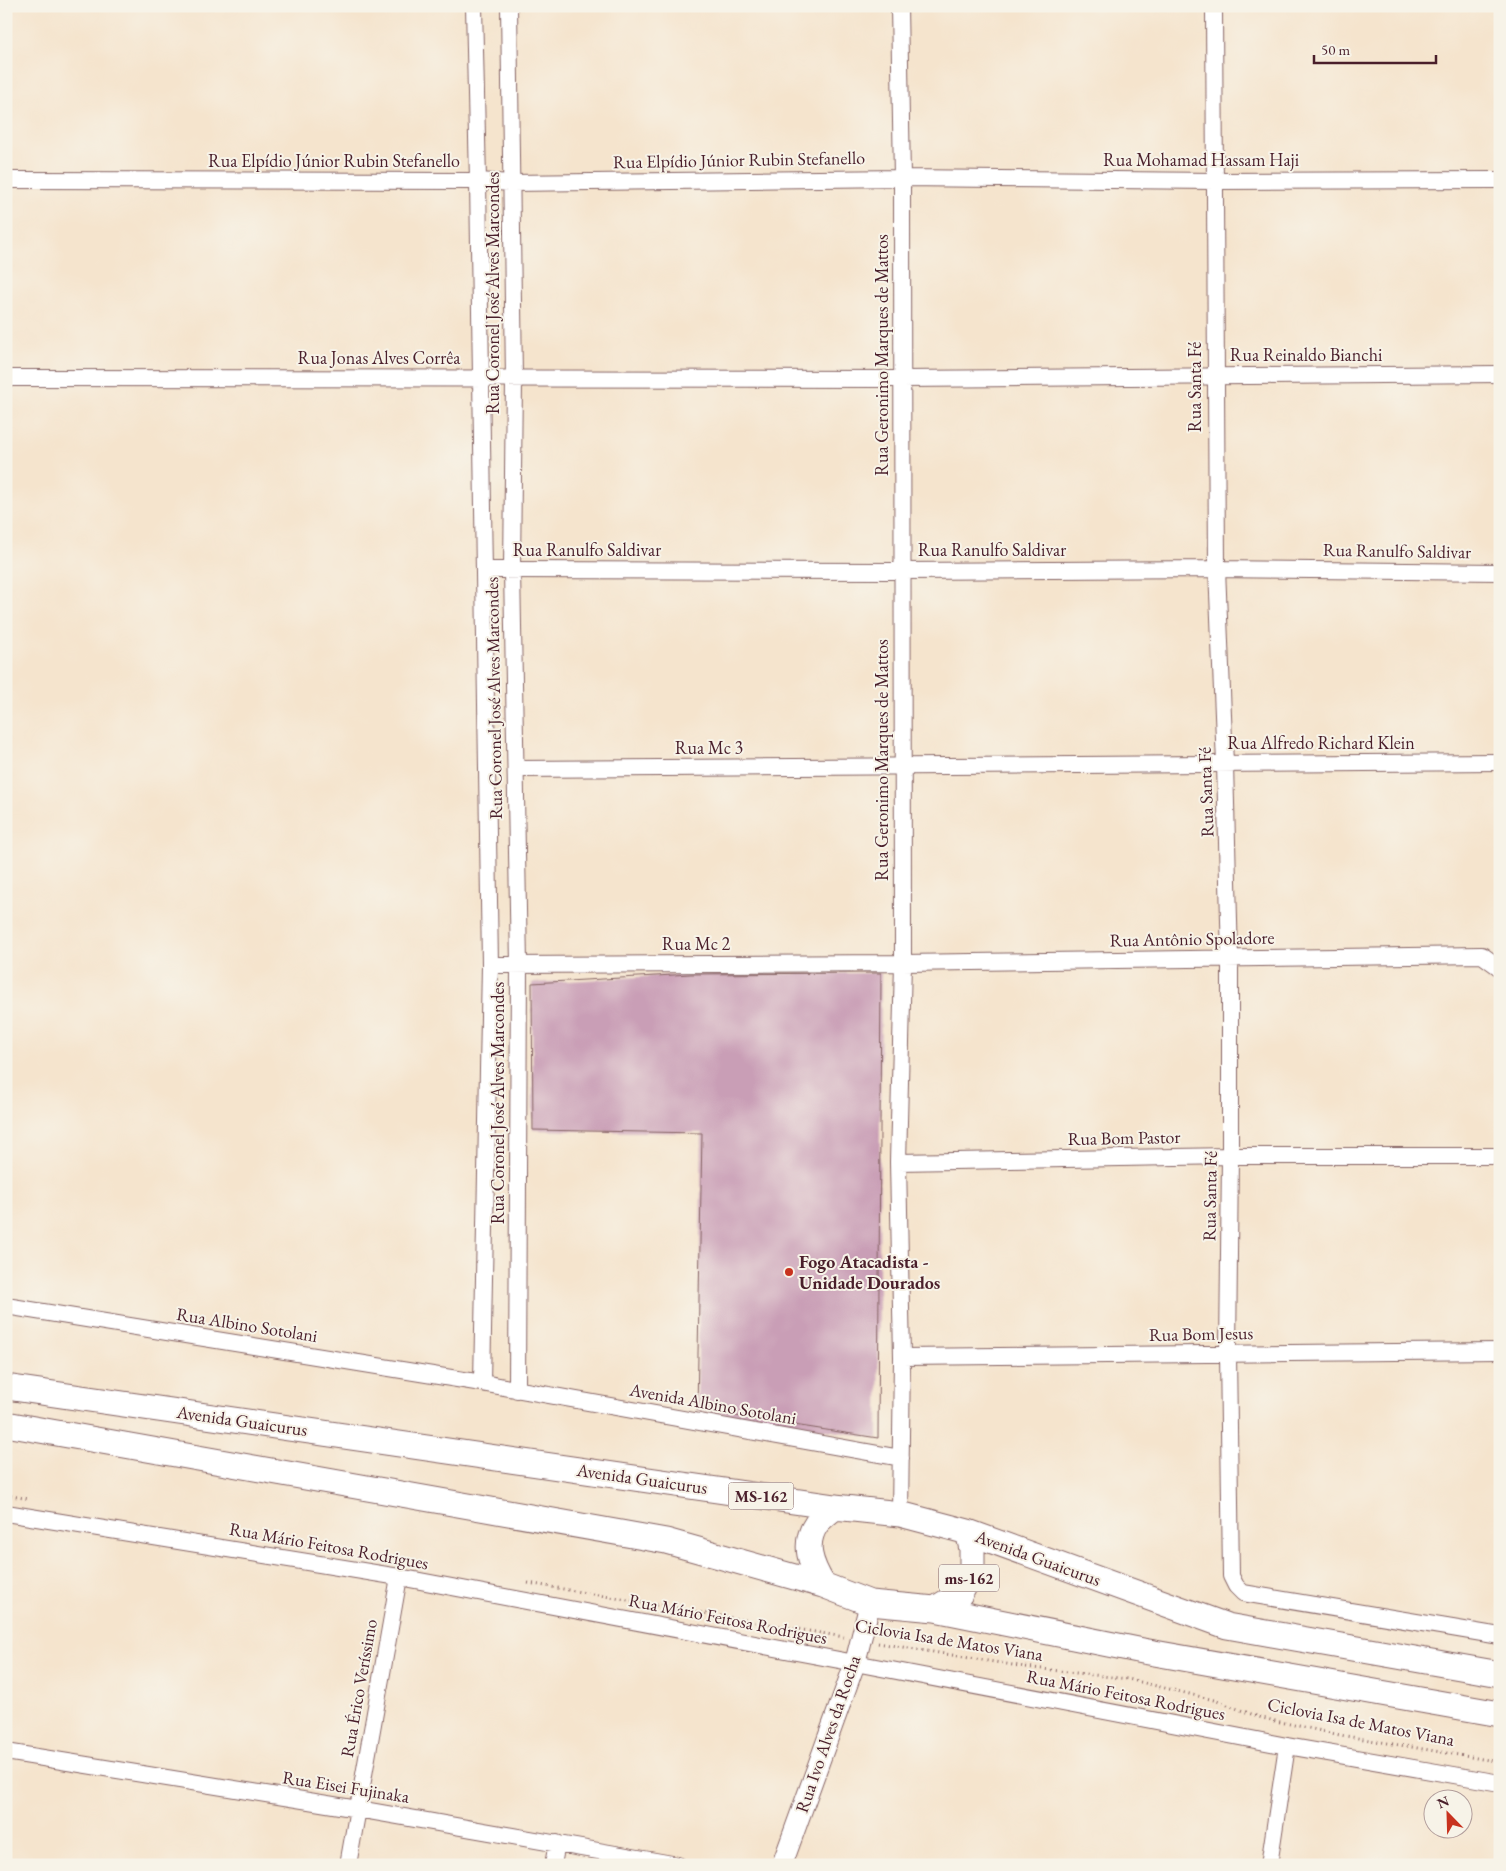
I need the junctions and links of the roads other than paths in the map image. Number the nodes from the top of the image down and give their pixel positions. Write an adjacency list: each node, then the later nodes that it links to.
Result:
1 (474, 6): 8 (street, Rua Coronel José Alves Marcondes)
2 (509, 6): 10 (street, Rua Coronel José Alves Marcondes)
3 (899, 6): 5 (street, Rua Geronimo Marques de Mattos)
4 (1214, 6): 9 (street, Rua Santa Fé)
5 (902, 178): 9 (street, Rua Mohamad Hassam Haji); 10 (street, Rua Elpídio Júnior Rubin Stefanello); 16 (street, Rua Geronimo Marques de Mattos)
6 (6, 180): 8 (street, Rua Elpídio Júnior Rubin Stefanello)
7 (1500, 180): 9 (street, Rua Mohamad Hassam Haji)
8 (478, 181): 10 (street, Rua Elpídio Júnior Rubin Stefanello); 14 (street, Rua Coronel José Alves Marcondes)
9 (1215, 181): 12 (street, Rua Santa Fé)
10 (512, 183): 15 (street, Rua Coronel José Alves Marcondes)
11 (1500, 374): 12 (street, Rua Reinaldo Bianchi)
12 (1215, 375): 16 (street, Rua Reinaldo Bianchi); 17 (street, Rua Santa Fé)
13 (6, 378): 14 (street, Rua Jonas Alves Corrêa)
14 (482, 378): 15 (street, Rua Jonas Alves Corrêa); 18 (street, Rua Coronel José Alves Marcondes)
15 (514, 378): 16 (street, Rua Jonas Alves Corrêa); 19 (street, Rua Coronel José Alves Marcondes)
16 (902, 379): 20 (street, Rua Geronimo Marques de Mattos)
17 (1217, 569): 20 (street, Rua Ranulfo Saldivar); 21 (street, Rua Ranulfo Saldivar); 23 (street, Rua Santa Fé)
18 (484, 570): 19 (street, Rua Ranulfo Saldivar); 28 (street, Rua Coronel José Alves Marcondes)
19 (512, 570): 20 (street, Rua Ranulfo Saldivar); 25 (street, Rua Coronel José Alves Marcondes)
20 (902, 571): 24 (street, Rua Geronimo Marques de Mattos)
21 (1500, 572)
22 (1500, 762): 23 (street, Rua Alfredo Richard Klein)
23 (1226, 764): 24 (street, Rua Alfredo Richard Klein); 26 (street, Rua Santa Fé)
24 (902, 766): 25 (street, Rua Mc 3); 27 (street, Rua Geronimo Marques de Mattos)
25 (516, 769): 29 (street, Rua Coronel José Alves Marcondes)
26 (1230, 959): 27 (street, Rua Antônio Spoladore); 30 (street, Rua Antônio Spoladore); 31 (street, Rua Santa Fé)
27 (903, 963): 29 (street, Rua Mc 2); 33 (street, Rua Geronimo Marques de Mattos)
28 (490, 965): 29 (street, Rua Mc 2); 38 (street, Rua Coronel José Alves Marcondes)
29 (519, 965): 40 (street, Rua Coronel José Alves Marcondes)
30 (1500, 968)
31 (1230, 1156): 32 (street, Rua Bom Pastor); 33 (street, Rua Bom Pastor); 36 (street, Rua Santa Fé)
32 (1500, 1156)
33 (898, 1162): 37 (street, Rua Geronimo Marques de Mattos)
34 (6, 1306): 38 (street, Rua Albino Sotolani)
35 (1500, 1351): 36 (street, Rua Bom Jesus)
36 (1228, 1354): 37 (street, Rua Bom Jesus); 51 (street, Rua Santa Fé)
37 (902, 1357): 42 (street, Rua Geronimo Marques de Mattos)
38 (482, 1383): 40 (street, Rua Albino Sotolani)
39 (6, 1387): 43 (main road, Avenida Guaicurus / MS-162)
40 (518, 1390): 42 (street, Avenida Albino Sotolani)
41 (6, 1424): 48 (main road, MS-162)
42 (900, 1458): 45 (street, Rua Geronimo Marques de Mattos)
43 (835, 1507): 45 (main road, Avenida Guaicurus / MS-162); 48 (main road)
44 (6, 1513): 47 (street, Rua Mário Feitosa Rodrigues)
45 (900, 1514): 46 (main road, Avenida Guaicurus / MS-162)
46 (968, 1532): 50 (main road, ms-162); 53 (main road, Avenida Guaicurus / MS-162)
47 (399, 1578): 52 (street, Rua Mário Feitosa Rodrigues); 58 (street, Rua Érico Veríssimo)
48 (823, 1585): 49 (main road, MS-162)
49 (870, 1603): 50 (main road, MS-162); 52 (street, Rua Ivo Alves da Rocha)
50 (936, 1609): 54 (main road, MS-162)
51 (1500, 1636)
52 (855, 1662): 55 (street, Rua Mário Feitosa Rodrigues); 63 (street, Rua Ivo Alves da Rocha)
53 (1500, 1674)
54 (1500, 1714)
55 (1287, 1746): 57 (street, Rua Mário Feitosa Rodrigues); 64 (street)
56 (6, 1752): 58 (street, Rua Eisei Fujinaka)
57 (1500, 1783)
58 (358, 1809): 59 (street, Rua Eisei Fujinaka); 60 (street, Rua Érico Veríssimo)
59 (557, 1843): 61 (street); 62 (street, Rua Eisei Fujinaka)
60 (348, 1865)
61 (553, 1865)
62 (678, 1865)
63 (782, 1865)
64 (1269, 1865)

